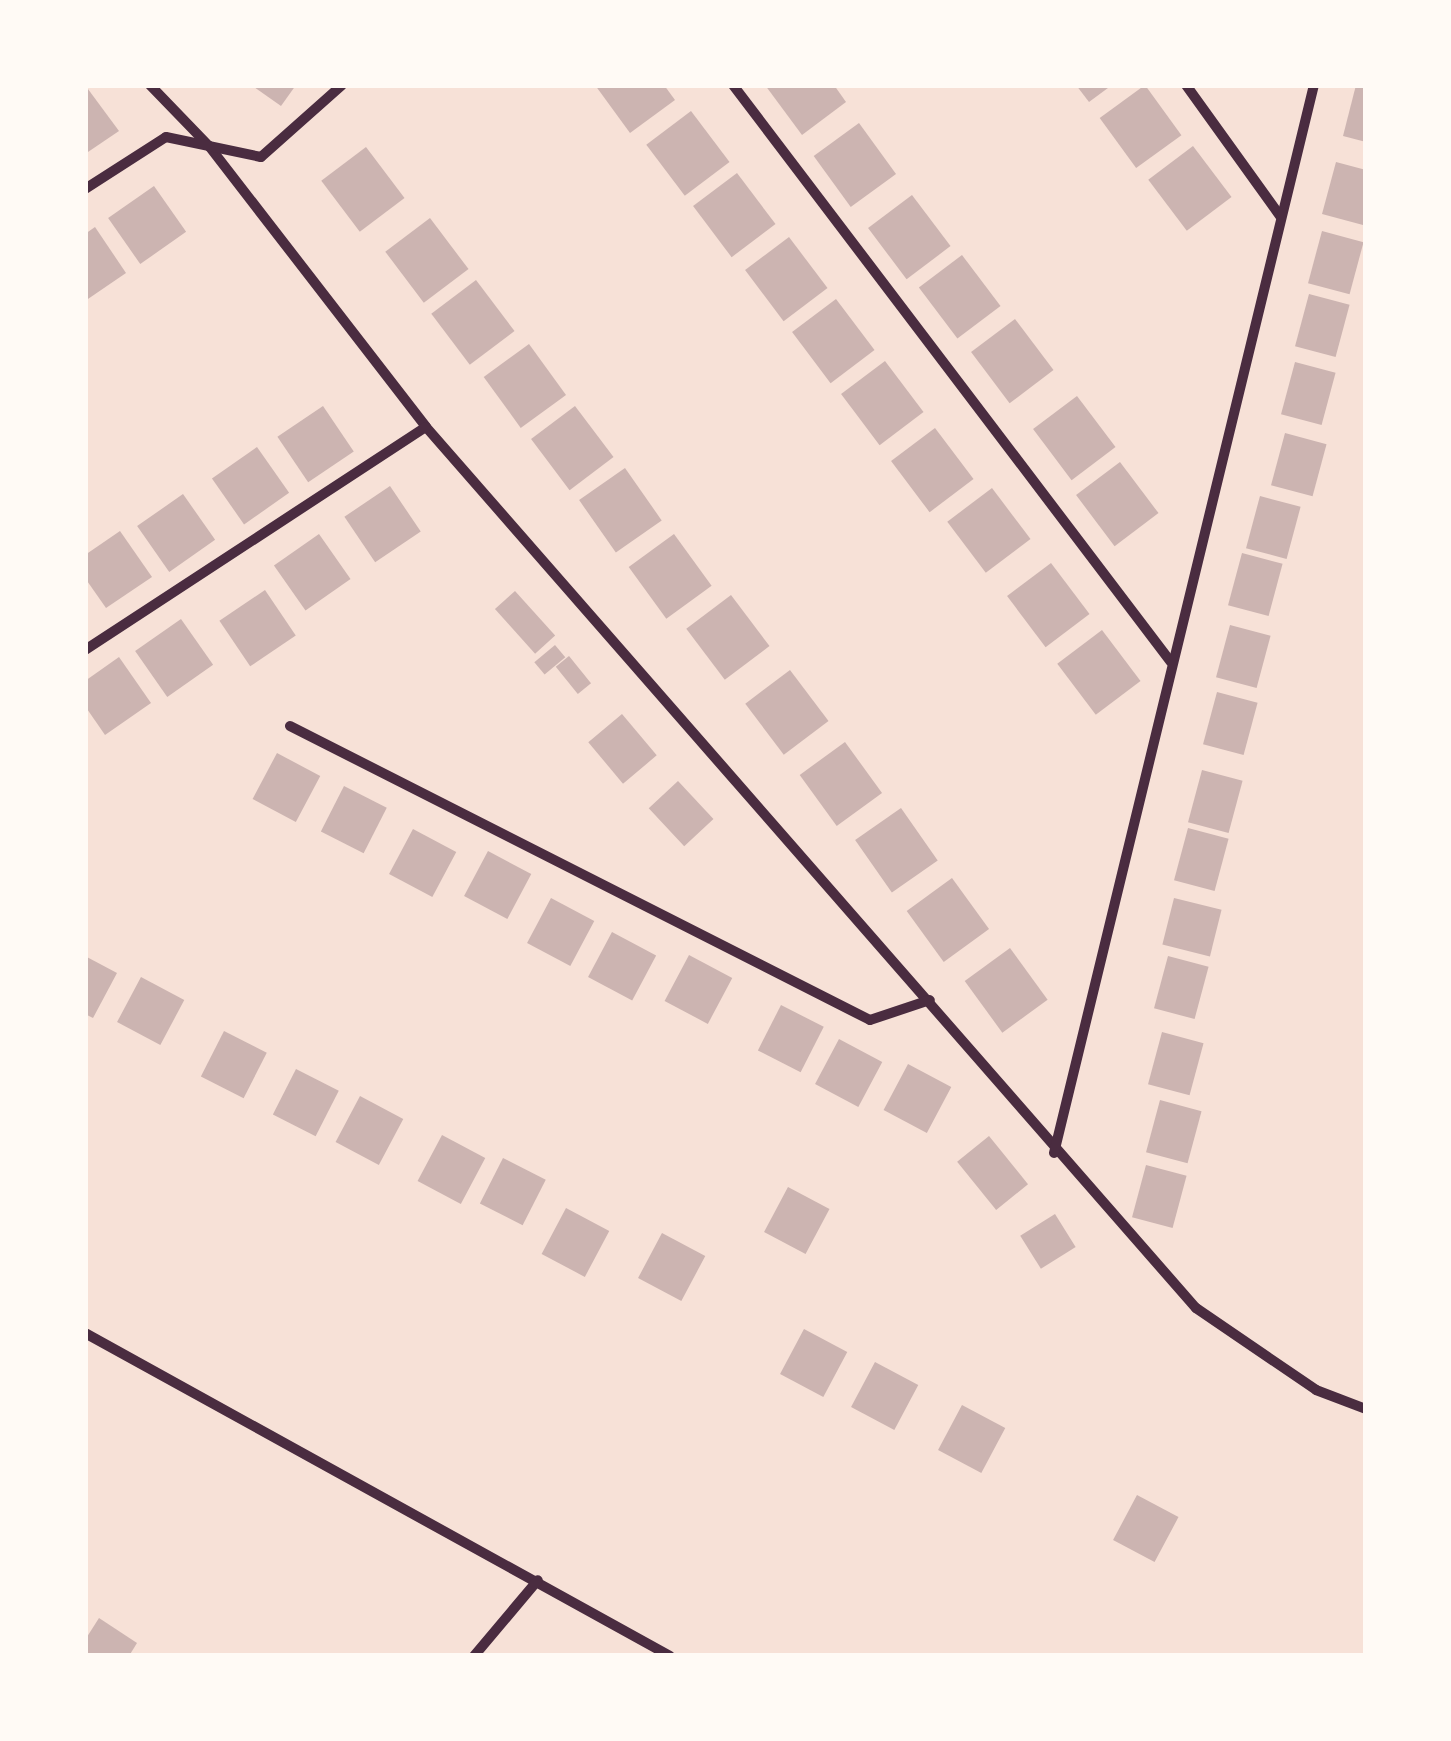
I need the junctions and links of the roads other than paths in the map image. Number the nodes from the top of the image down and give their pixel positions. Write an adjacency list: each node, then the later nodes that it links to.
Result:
1 (150, 85): 6 (street)
2 (342, 85): 6 (street)
3 (733, 85): 11 (street)
4 (1186, 85): 8 (street)
5 (1314, 85): 8 (street)
6 (209, 146): 7 (street); 9 (street)
7 (85, 190)
8 (1280, 216): 11 (street)
9 (426, 427): 10 (street); 13 (street)
10 (85, 650)
11 (1171, 662): 14 (street)
12 (290, 726): 13 (street)
13 (930, 1000): 14 (street)
14 (1054, 1153): 16 (street)
15 (85, 1333): 17 (street)
16 (1366, 1409)
17 (538, 1580): 18 (street); 19 (street)
18 (474, 1656)
19 (670, 1656)

